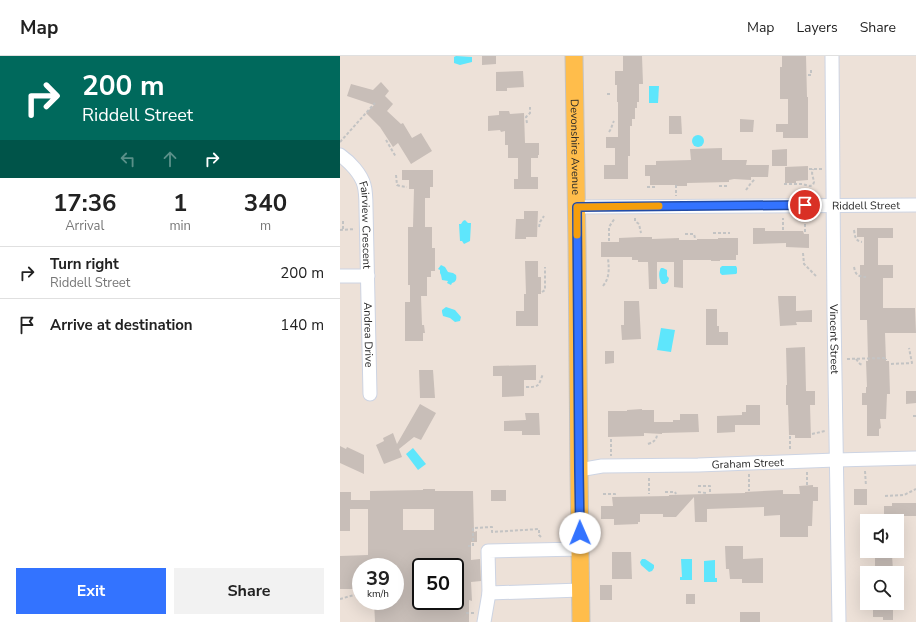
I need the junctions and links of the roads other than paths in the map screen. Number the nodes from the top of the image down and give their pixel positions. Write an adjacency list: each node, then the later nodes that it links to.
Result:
1 (574, 56): 6 (main road, Devonshire Avenue)
2 (832, 56): 4 (street, Vincent Street)
3 (340, 155): 8 (street, Fairview Crescent)
4 (833, 205): 5 (street, Riddell Street); 6 (street, Riddell Street); 11 (street, Vincent Street)
5 (916, 205)
6 (577, 207): 12 (main road, Devonshire Avenue)
7 (340, 276): 8 (street, Fairview Crescent)
8 (368, 276): 9 (street, Andrea Drive)
9 (370, 394)
10 (916, 458): 11 (street, Graham Street)
11 (836, 460): 12 (street, Graham Street); 18 (street, Vincent Street)
12 (579, 470): 13 (main road, Devonshire Avenue)
13 (581, 548): 14 (main road, Devonshire Avenue); 15 (street)
14 (581, 590): 15 (street); 17 (main road, Devonshire Avenue)
15 (489, 593): 16 (street)
16 (484, 622)
17 (581, 622)
18 (839, 622)

